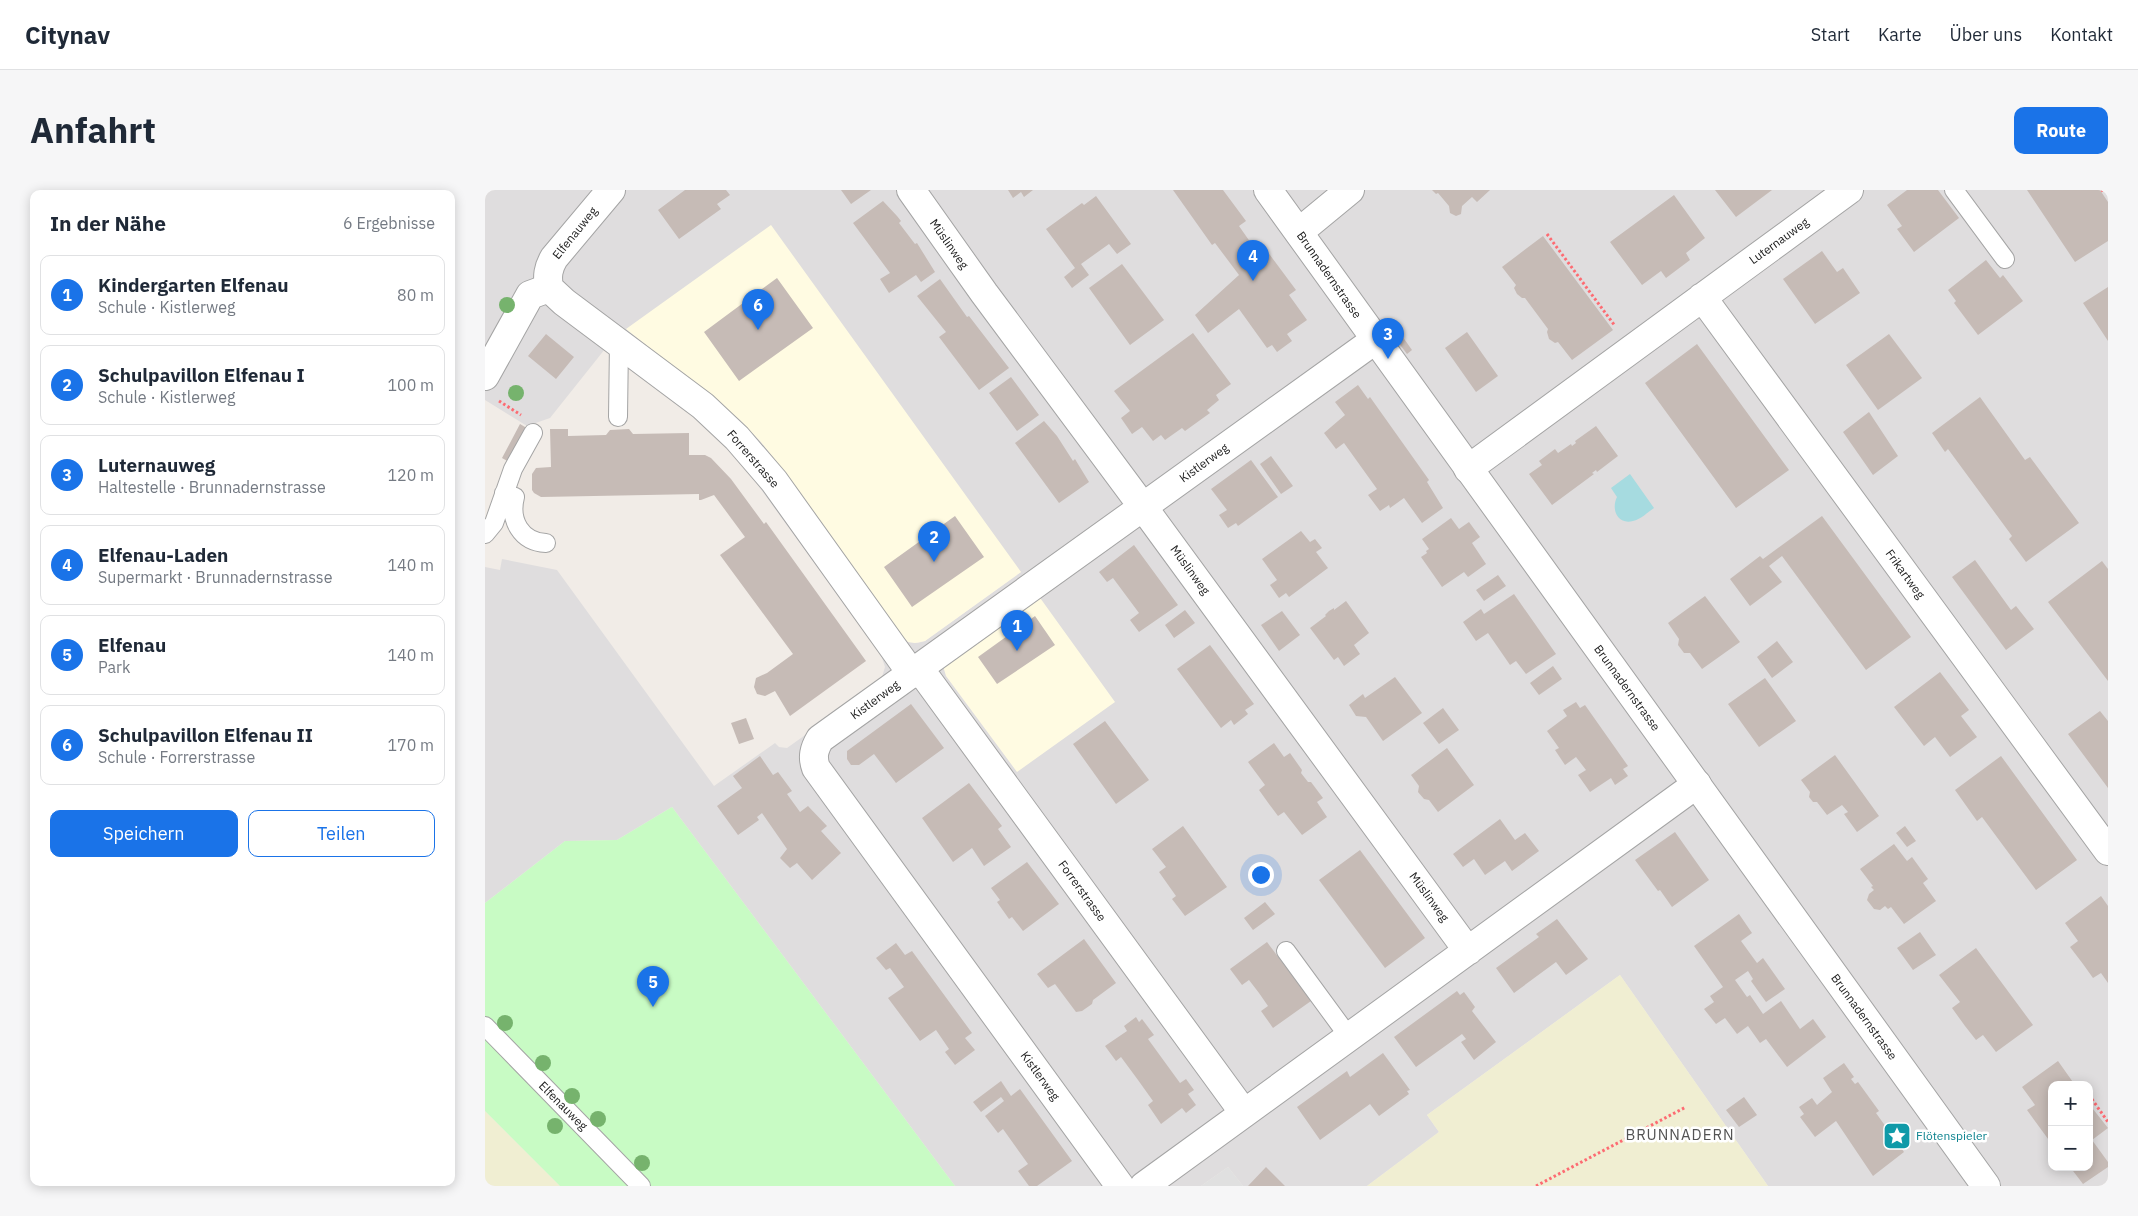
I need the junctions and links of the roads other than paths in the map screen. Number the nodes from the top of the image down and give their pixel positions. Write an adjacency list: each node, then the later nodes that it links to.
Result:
1 (611, 190): 9 (street, Elfenauweg)
2 (911, 190): 18 (street, Müslinweg)
3 (1268, 190): 7 (street, Brunnadernstrasse)
4 (1350, 190): 7 (street)
5 (1849, 190): 10 (street, Luternauweg)
6 (1954, 190): 8 (lane)
7 (1299, 232): 11 (street, Brunnadernstrasse)
8 (2005, 259)
9 (549, 288): 12 (street, Forrerstrasse); 13 (street)
10 (1702, 297): 16 (street, Luternauweg); 23 (street, Frikartweg)
11 (1375, 340): 16 (street, Brunnadernstrasse); 18 (street, Kistlerweg)
12 (619, 343): 14 (lane); 21 (street, Forrerstrasse)
13 (489, 386)
14 (618, 417)
15 (533, 433): 17 (lane)
16 (1468, 469): 22 (street, Brunnadernstrasse)
17 (504, 493): 19 (lane); 20 (lane)
18 (1143, 507): 21 (street, Kistlerweg); 25 (street, Müslinweg)
19 (485, 534)
20 (546, 542)
21 (916, 671): 28 (street, Forrerstrasse); 30 (street, Kistlerweg)
22 (1697, 784): 25 (street); 32 (street, Brunnadernstrasse)
23 (2108, 851)
24 (1286, 951): 27 (lane)
25 (1468, 951): 27 (street)
26 (485, 1026): 29 (lane, Elfenauweg)
27 (1349, 1037): 28 (street)
28 (1244, 1113): 31 (street)
29 (641, 1186)
30 (1120, 1186)
31 (1144, 1186)
32 (1986, 1186)

